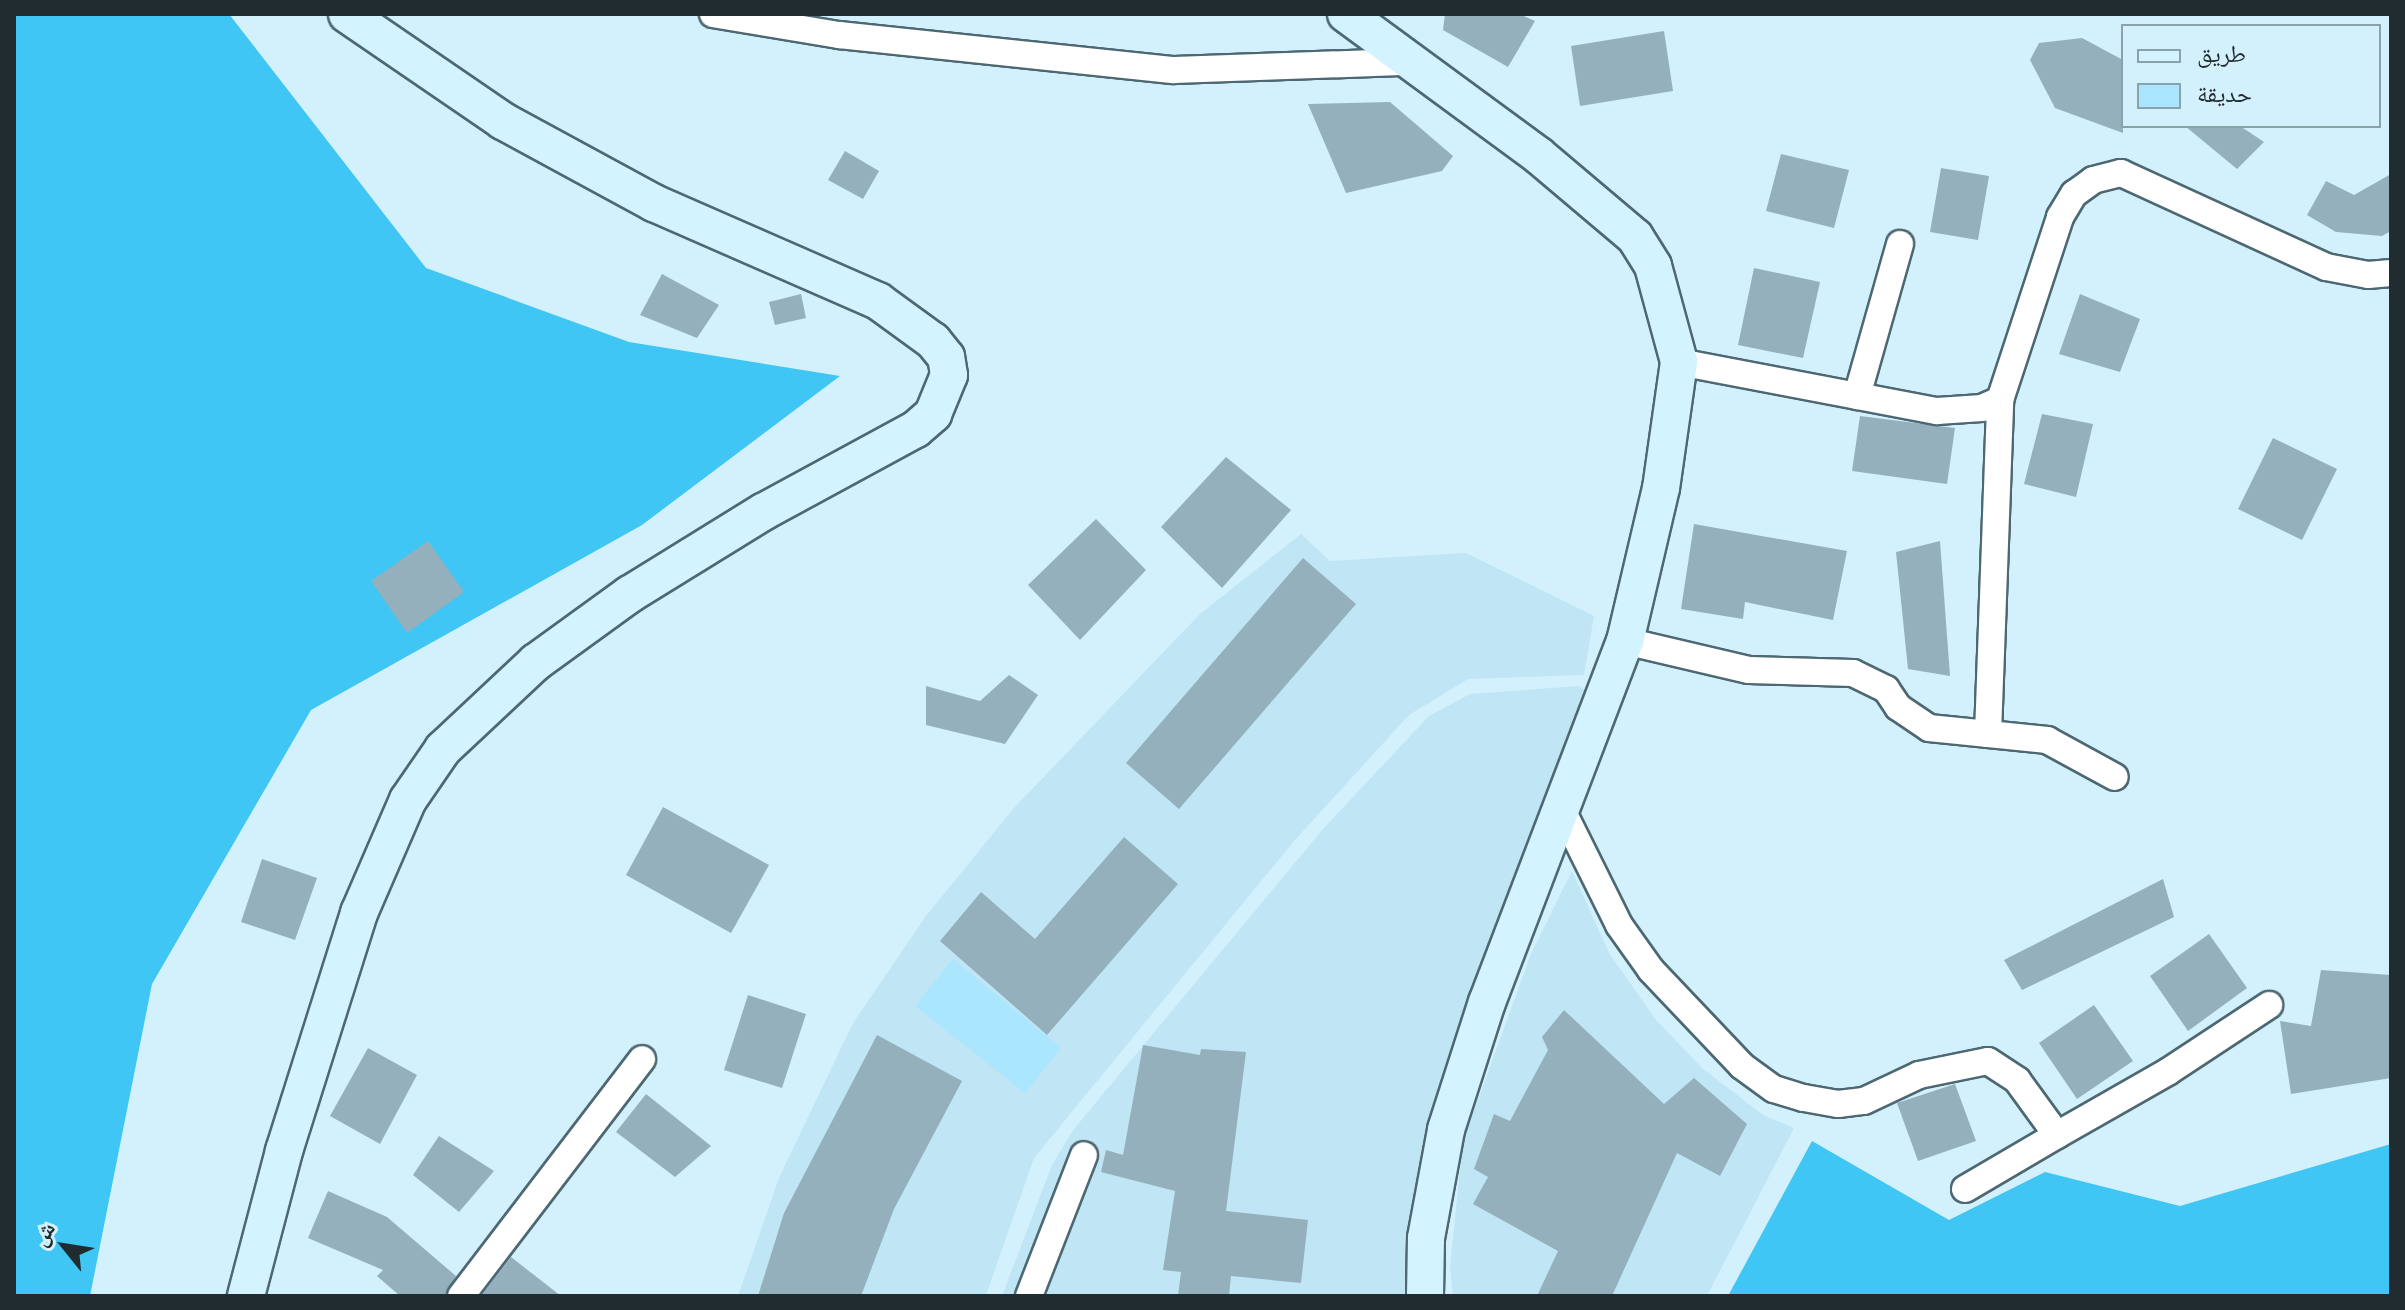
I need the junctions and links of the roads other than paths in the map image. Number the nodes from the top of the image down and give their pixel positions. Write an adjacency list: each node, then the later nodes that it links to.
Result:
1 (347, 14): 19 (street)
2 (713, 14): 4 (street)
3 (1346, 14): 4 (street)
4 (1408, 62): 7 (street)
5 (1900, 244): 8 (street)
6 (2391, 273): 9 (street)
7 (1679, 362): 8 (street); 10 (street)
8 (1857, 396): 9 (street)
9 (2000, 400): 11 (street)
10 (1625, 641): 11 (street); 13 (street)
11 (1988, 734): 12 (street)
12 (2115, 777)
13 (1561, 808): 16 (street); 22 (street)
14 (2269, 1005): 16 (street)
15 (642, 1059): 20 (street)
16 (2057, 1135): 18 (street)
17 (1084, 1155): 21 (street)
18 (1965, 1189)
19 (246, 1296)
20 (461, 1296)
21 (1029, 1296)
22 (1425, 1296)

